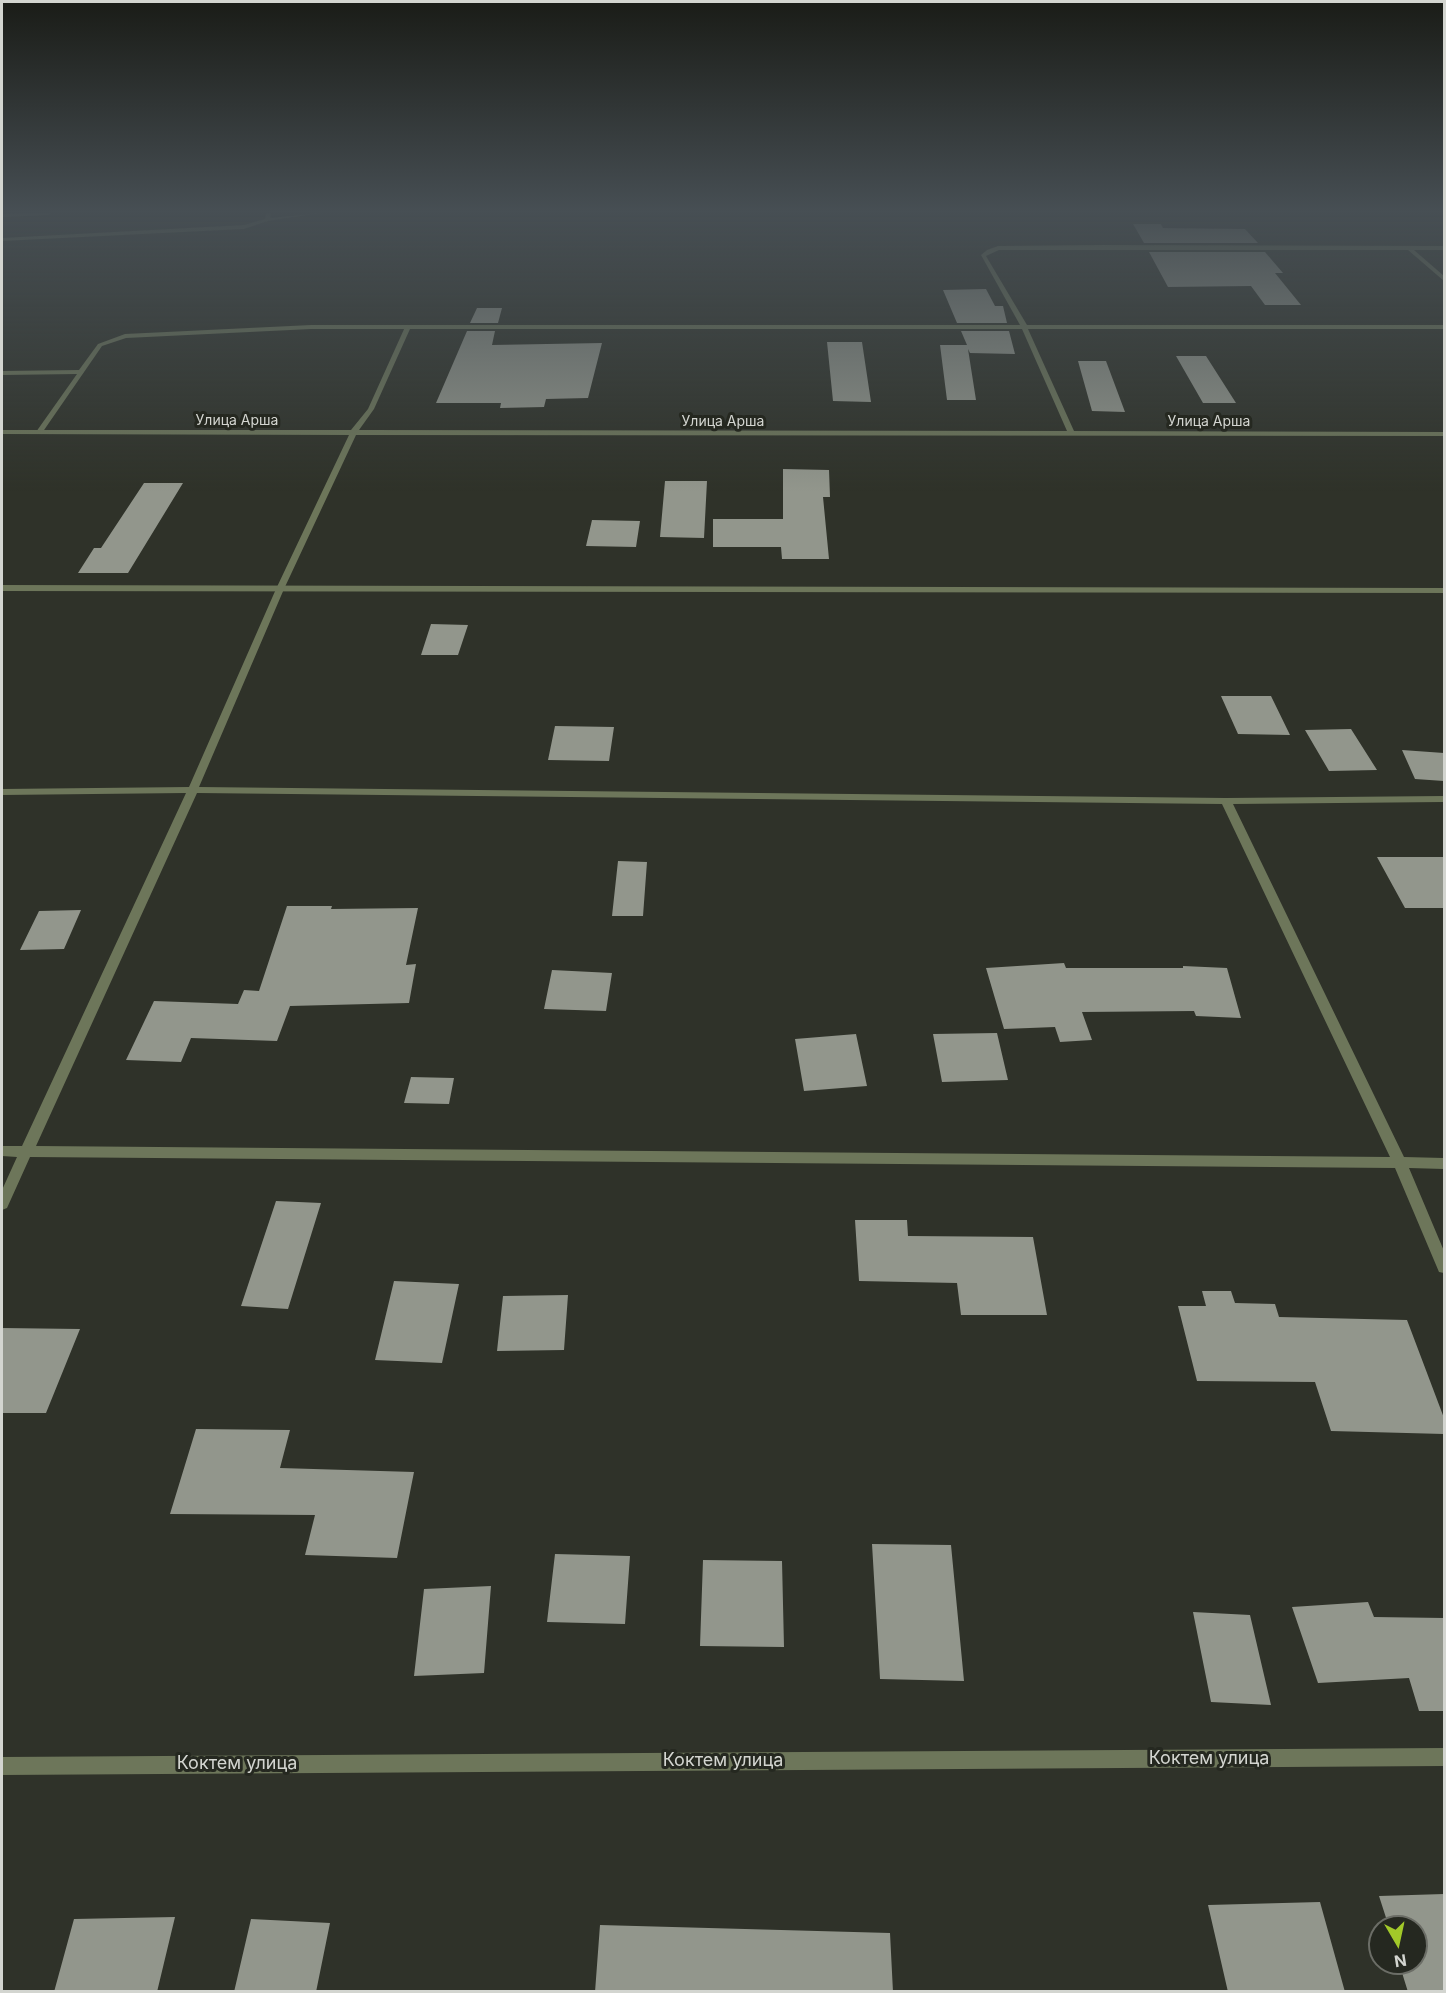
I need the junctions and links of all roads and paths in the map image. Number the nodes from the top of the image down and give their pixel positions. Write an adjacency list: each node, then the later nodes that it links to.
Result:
1 (1012, 306): 2 (street)
2 (1024, 326): 3 (street); 4 (street); 10 (street)
3 (408, 327): 5 (street); 9 (street)
4 (1444, 327)
5 (82, 372): 6 (street); 8 (street)
6 (2, 373)
7 (2, 432): 8 (street, Улица Арша)
8 (40, 432): 9 (street, Улица Арша)
9 (352, 433): 10 (street, Улица Арша); 13 (street)
10 (1072, 434): 11 (street, Улица Арша)
11 (1444, 434)
12 (2, 588): 13 (street)
13 (280, 589): 14 (street); 15 (street)
14 (1444, 591)
15 (193, 790): 16 (street); 18 (street); 20 (street)
16 (2, 792)
17 (1444, 799): 18 (street)
18 (1226, 801): 21 (street)
19 (2, 1151): 20 (street)
20 (27, 1151): 21 (street); 23 (street)
21 (1400, 1163): 22 (street); 24 (street)
22 (1444, 1163)
23 (2, 1204)
24 (1444, 1267)
25 (1444, 1757): 26 (street, Коктем улица)
26 (2, 1766)

